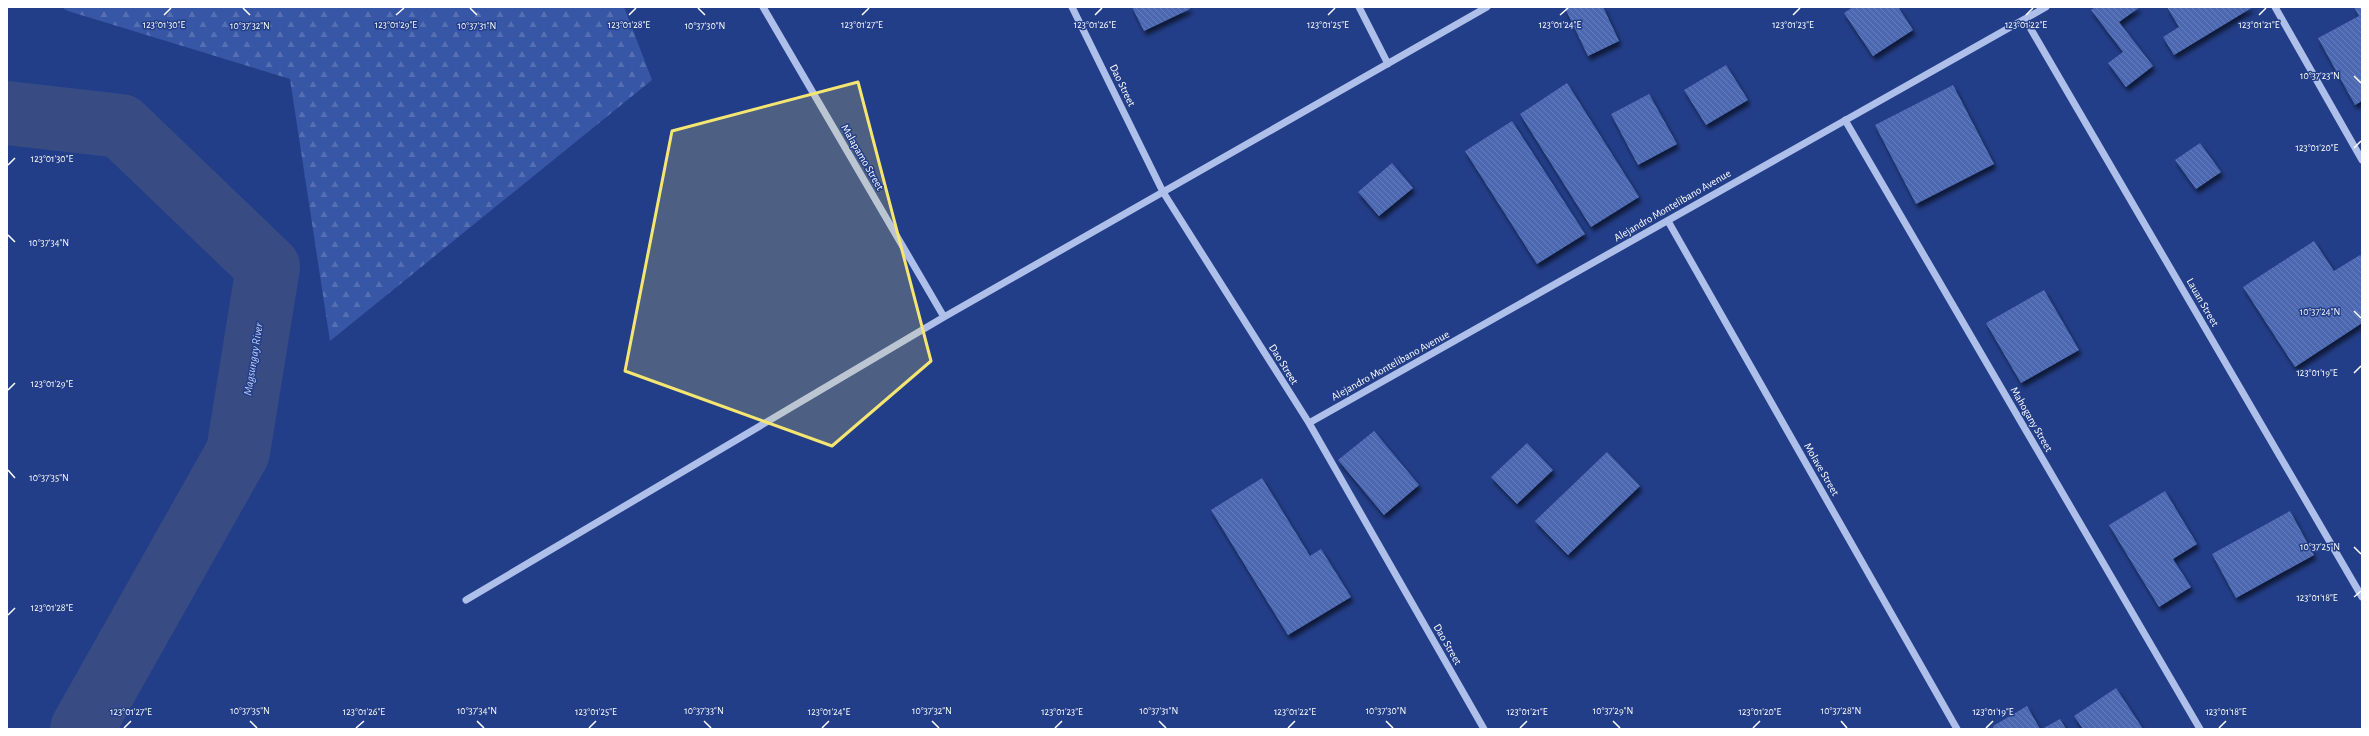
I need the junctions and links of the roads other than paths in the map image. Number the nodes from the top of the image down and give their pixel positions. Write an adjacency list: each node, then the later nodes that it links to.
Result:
1 (763, 7): 13 (street, Malapamo Street)
2 (1072, 7): 11 (street, Dao Street)
3 (1359, 7): 8 (street)
4 (1487, 7): 8 (street)
5 (2046, 7): 7 (street, Alejandro Montelibano Avenue)
6 (2275, 7): 10 (street)
7 (2025, 19): 9 (street, Alejandro Montelibano Avenue); 15 (street, Lauan Street)
8 (1388, 64): 11 (street)
9 (1845, 120): 12 (street, Alejandro Montelibano Avenue); 19 (street, Mahogany Street)
10 (2362, 160)
11 (1164, 192): 13 (street); 14 (street, Dao Street)
12 (1668, 220): 14 (street, Alejandro Montelibano Avenue); 18 (street, Molave Street)
13 (944, 317): 16 (street)
14 (1309, 423): 17 (street, Dao Street)
15 (2362, 597)
16 (466, 600)
17 (1484, 729)
18 (1957, 729)
19 (2200, 729)

